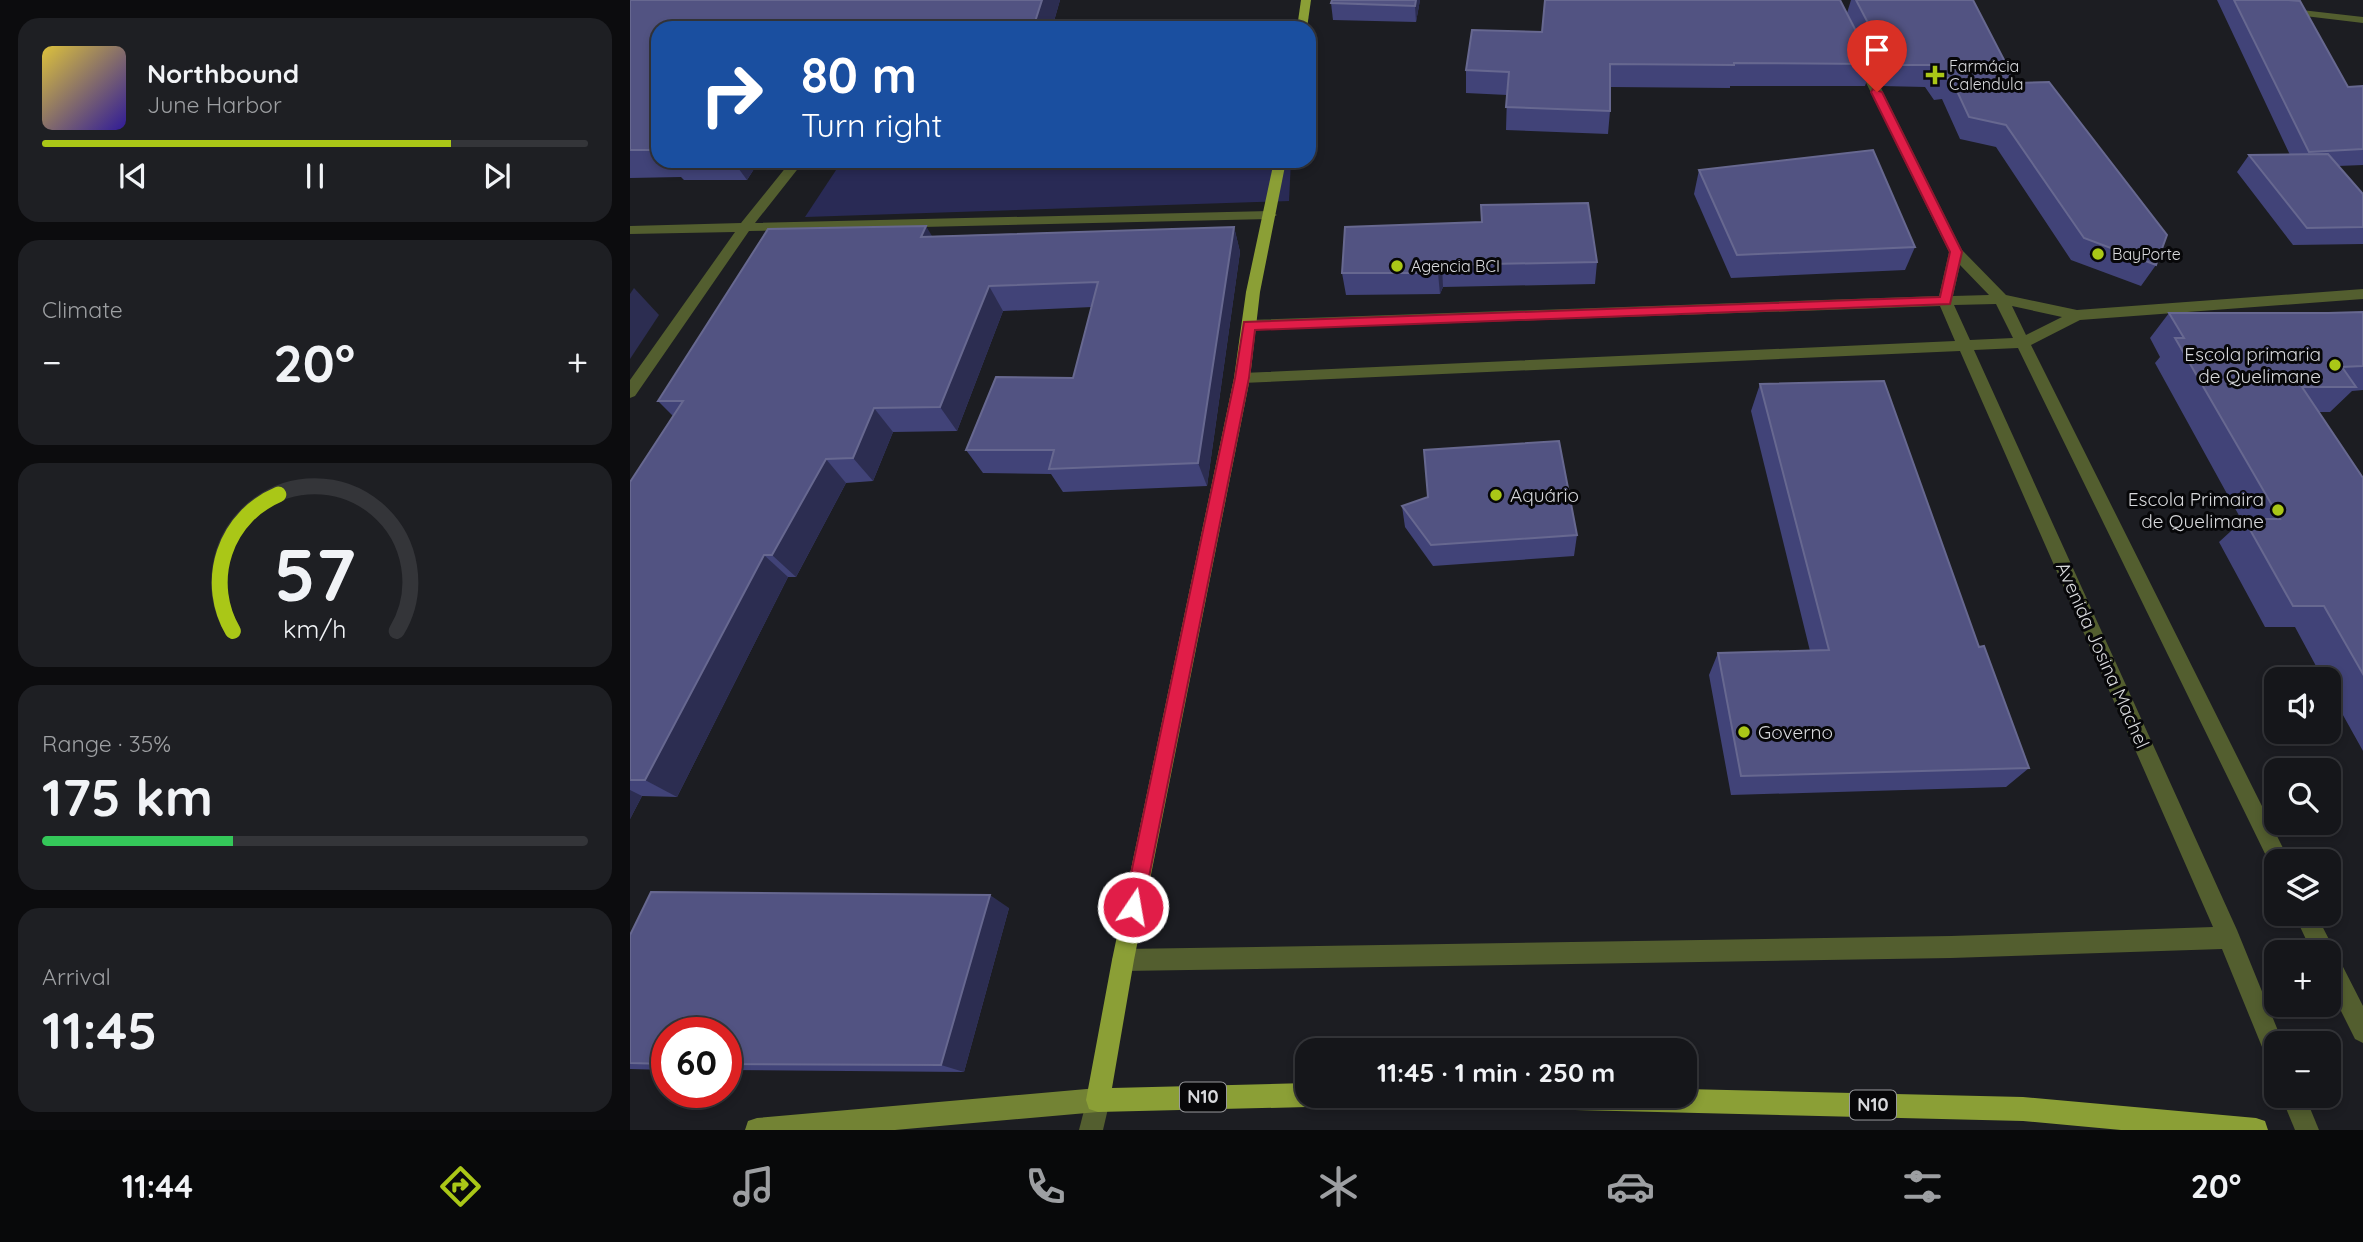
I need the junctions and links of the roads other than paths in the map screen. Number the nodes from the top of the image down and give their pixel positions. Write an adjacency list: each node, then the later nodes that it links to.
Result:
1 (1306, 0): 4 (main road)
2 (2275, 10): 3 (street)
3 (2363, 20)
4 (1304, 21)
5 (1855, 48): 11 (street)
6 (792, 168): 9 (street)
7 (1279, 168): 8 (main road)
8 (1270, 215): 9 (street); 16 (main road)
9 (745, 227): 10 (street); 20 (street)
10 (630, 230)
11 (1956, 252): 13 (street); 14 (street)
12 (2363, 294): 15 (street)
13 (2001, 299): 14 (street); 15 (street); 17 (street)
14 (1945, 301): 16 (street); 18 (street, Avenida Josina Machel)
15 (2077, 315): 17 (street)
16 (1249, 325): 19 (main road)
17 (2024, 343): 18 (street); 21 (street)
18 (1965, 346): 19 (street); 22 (street, Avenida Josina Machel)
19 (1242, 378): 23 (main road)
20 (630, 392)
21 (2273, 849)
22 (2229, 938): 23 (street); 25 (street, Avenida Josina Machel)
23 (1123, 960): 28 (main road)
24 (2341, 986): 26 (street)
25 (2267, 1031)
26 (2363, 1031)
27 (1295, 1095): 28 (main road, N10)
28 (1098, 1100): 31 (street); 32 (street)
29 (1697, 1101): 33 (main road, N10)
30 (2298, 1108): 34 (street)
31 (757, 1130)
32 (1091, 1130)
33 (2256, 1130)
34 (2307, 1130)

